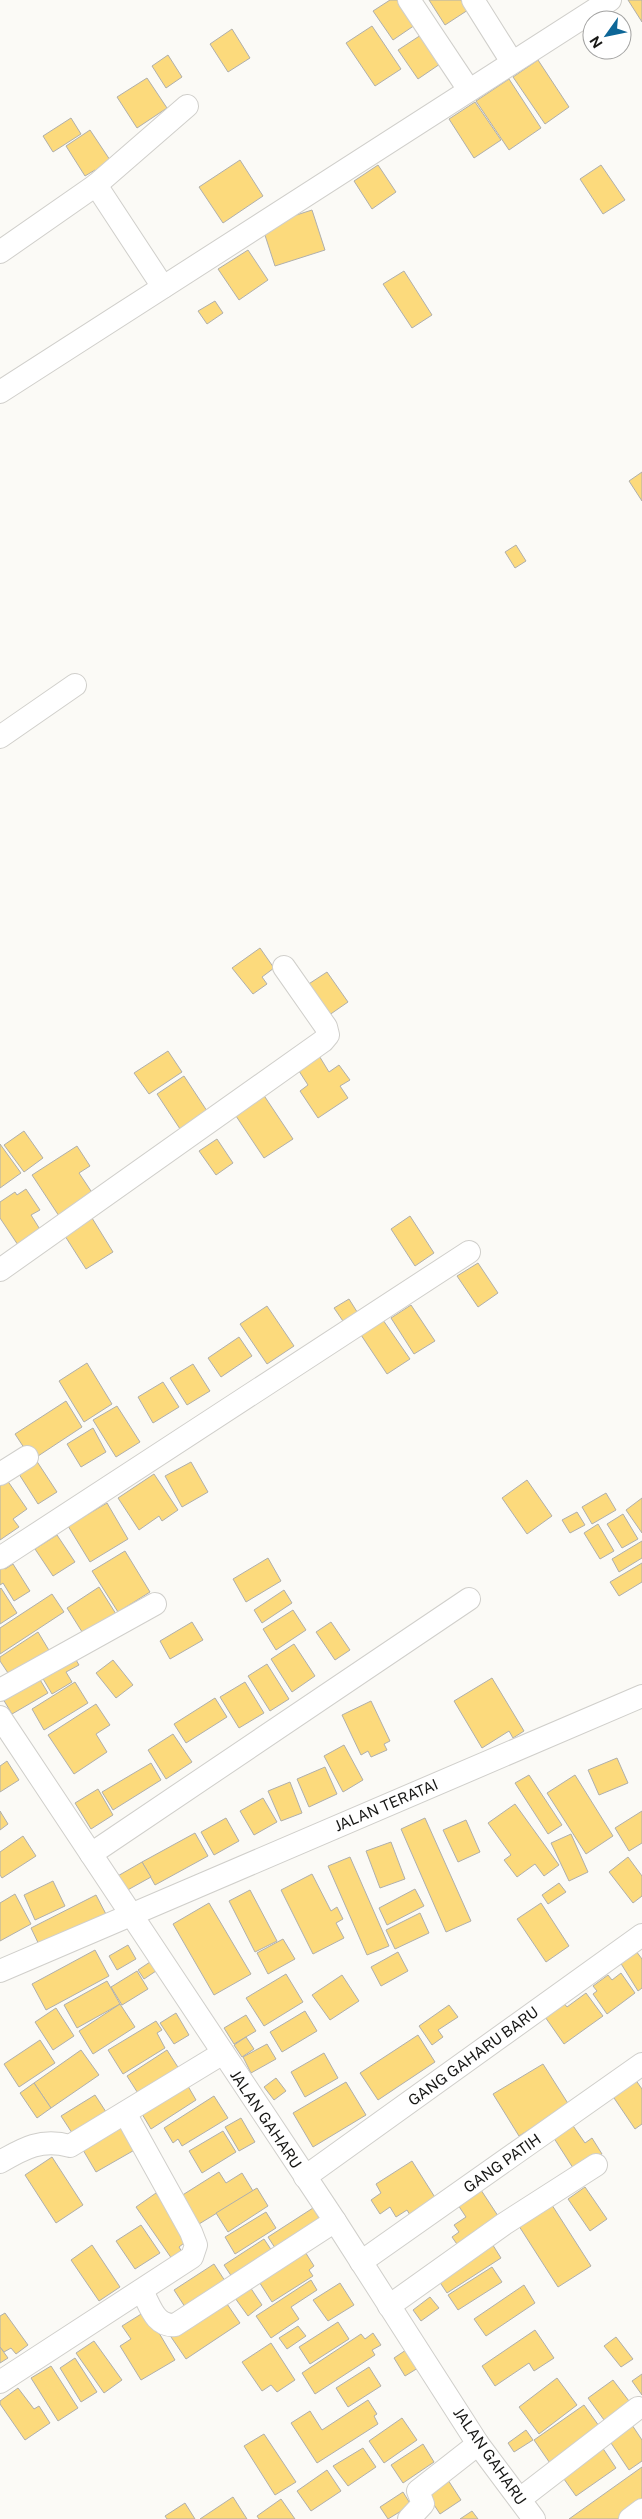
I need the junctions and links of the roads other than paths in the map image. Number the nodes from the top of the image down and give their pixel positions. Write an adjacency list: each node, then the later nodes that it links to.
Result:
1 (409, 0): 5 (street)
2 (473, 0): 4 (street)
3 (610, 0): 4 (street)
4 (512, 62): 5 (street)
5 (469, 90): 9 (street)
6 (187, 106): 7 (street)
7 (96, 185): 8 (street); 9 (street)
8 (0, 252)
9 (164, 287): 10 (street)
10 (0, 392)
11 (74, 685): 12 (street)
12 (0, 737)
13 (284, 967): 15 (street)
14 (469, 1252): 18 (street)
15 (0, 1270)
16 (27, 1457): 17 (street)
17 (0, 1474)
18 (0, 1558)
19 (469, 1599): 24 (street)
20 (155, 1604): 21 (street)
21 (0, 1690)
22 (642, 1696): 25 (street, JALAN TERATAI)
23 (0, 1717): 24 (street, JALAN GAHARU)
24 (90, 1854): 25 (street, JALAN GAHARU)
25 (131, 1914): 27 (street, JALAN TERATAI); 28 (street, JALAN GAHARU)
26 (642, 1935): 33 (street, GANG GAHARU BARU)
27 (0, 1971)
28 (223, 2053): 30 (street); 33 (street, JALAN GAHARU)
29 (642, 2064): 35 (street, GANG PATIH)
30 (125, 2113): 31 (street); 36 (street)
31 (0, 2162)
32 (596, 2165): 37 (street)
33 (305, 2177): 34 (street, JALAN GAHARU)
34 (335, 2222): 35 (street, JALAN GAHARU); 36 (street)
35 (361, 2262): 37 (street, JALAN GAHARU)
36 (142, 2291): 38 (street)
37 (389, 2306): 40 (street, JALAN GAHARU)
38 (0, 2382)
39 (638, 2408): 41 (street)
40 (478, 2444): 41 (street, JALAN GAHARU); 43 (street)
41 (520, 2499): 44 (street, JALAN GAHARU)
42 (642, 2510): 45 (street)
43 (409, 2519)
44 (534, 2519)
45 (630, 2519)

